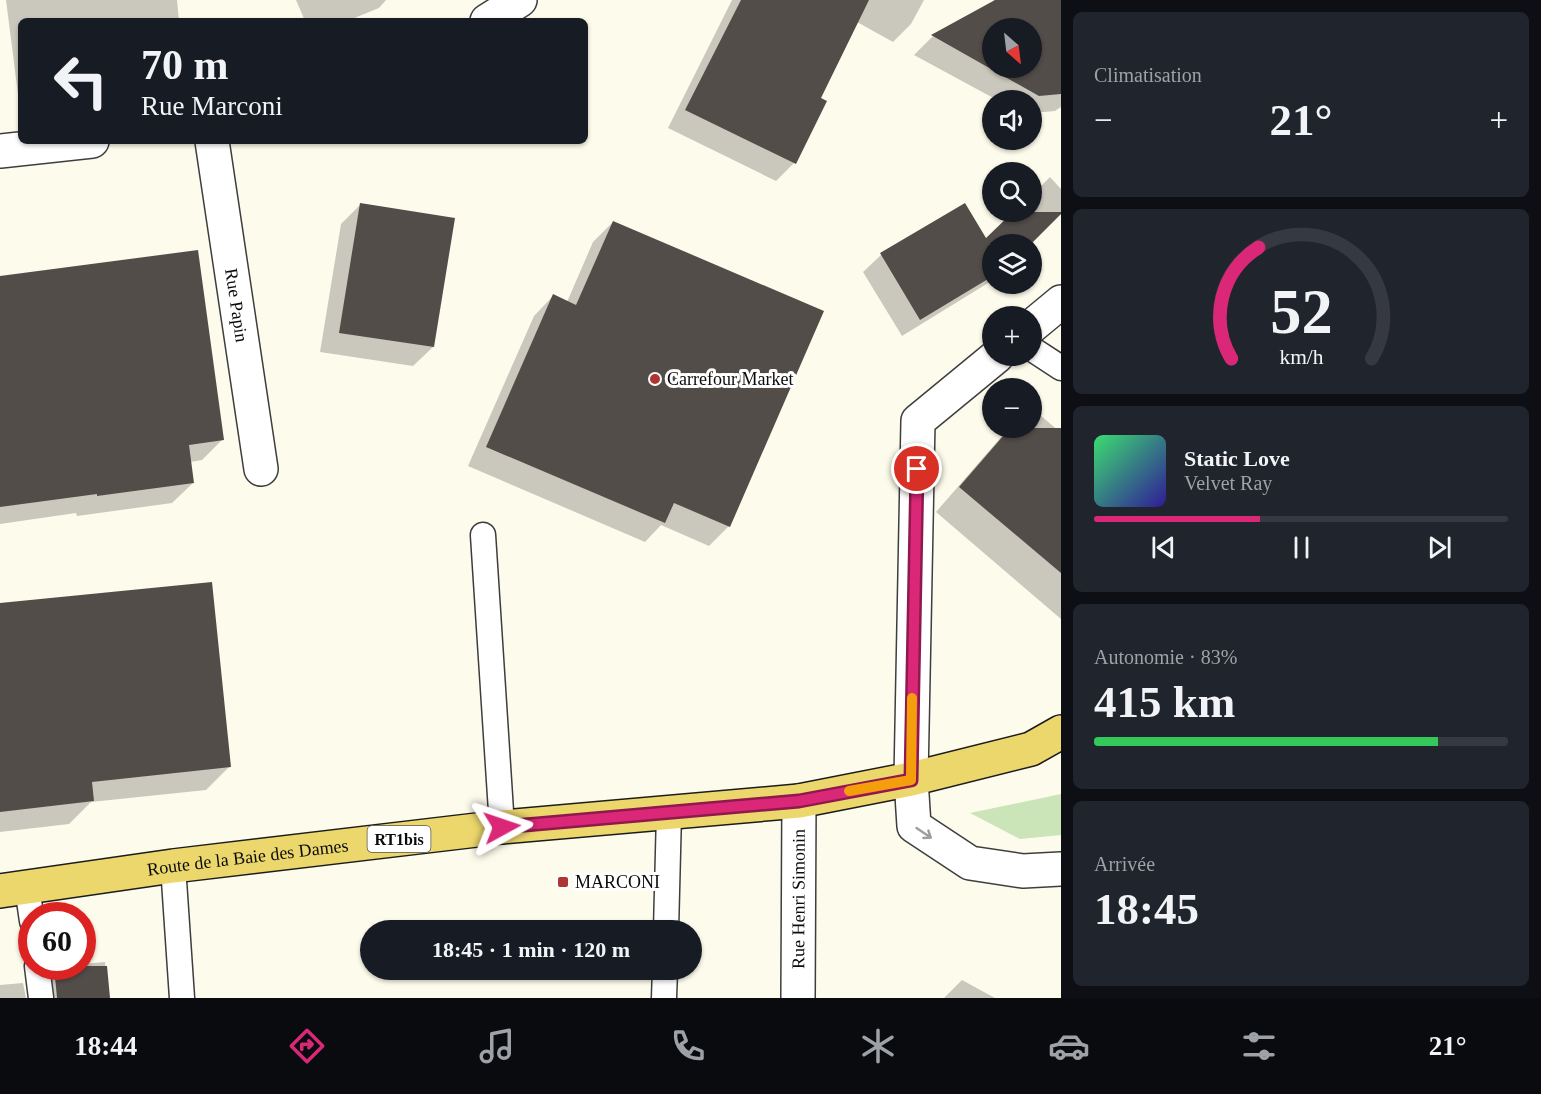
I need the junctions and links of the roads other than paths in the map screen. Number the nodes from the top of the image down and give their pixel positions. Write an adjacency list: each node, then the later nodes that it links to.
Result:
1 (520, 0): 2 (street)
2 (492, 18)
3 (64, 144): 5 (street)
4 (212, 144): 11 (street, Rue Papin)
5 (0, 151)
6 (1061, 302): 7 (street)
7 (1042, 318)
8 (1042, 356): 10 (lane)
9 (985, 366): 14 (street)
10 (1061, 368)
11 (261, 469)
12 (483, 535): 17 (lane)
13 (1061, 732): 14 (main road, Route de la Baie des Dames / RT1bis)
14 (911, 780): 15 (main road, Route de la Baie des Dames / RT1bis); 19 (street, one-way to 19)
15 (799, 801): 16 (main road, Route de la Baie des Dames / RT1bis); 27 (street, Rue Henri Simonin)
16 (669, 813): 17 (main road, Route de la Baie des Dames / RT1bis); 21 (lane)
17 (502, 827): 18 (main road, Route de la Baie des Dames / RT1bis)
18 (173, 866): 20 (main road, Route de la Baie des Dames / RT1bis); 25 (lane)
19 (1061, 869)
20 (14, 889)
21 (666, 920)
22 (39, 980): 24 (lane)
23 (665, 980): 26 (lane)
24 (41, 998)
25 (182, 998)
26 (664, 998)
27 (798, 998)

